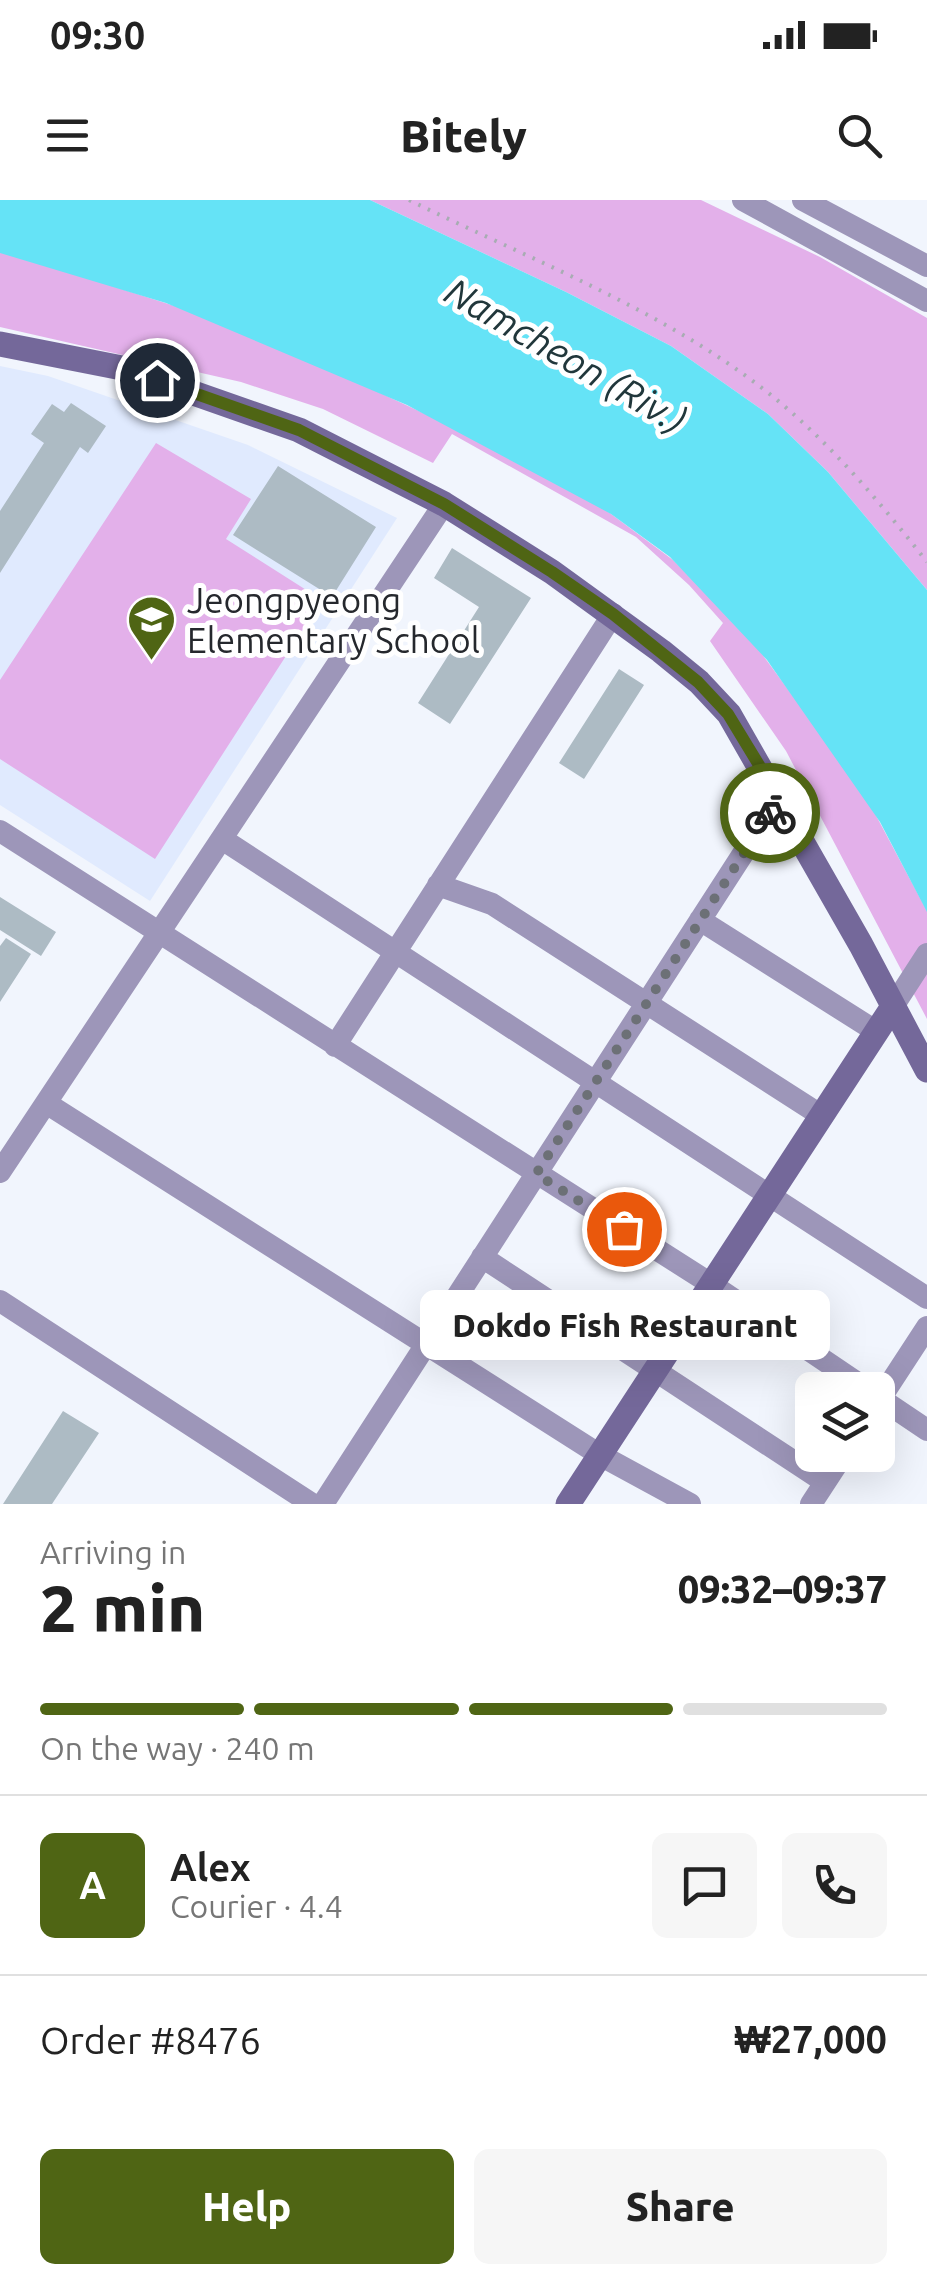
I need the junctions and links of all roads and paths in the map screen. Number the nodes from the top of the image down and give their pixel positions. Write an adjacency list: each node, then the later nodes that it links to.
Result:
1 (409, 200): 8 (path)
2 (743, 200): 5 (street)
3 (803, 200): 4 (street)
4 (927, 266)
5 (927, 301)
6 (0, 344): 7 (street)
7 (444, 504): 9 (street); 12 (street)
8 (927, 562)
9 (613, 614): 10 (street); 13 (street)
10 (779, 798): 14 (street); 19 (street)
11 (0, 831): 15 (street)
12 (222, 839): 15 (street); 16 (street)
13 (438, 885): 16 (street); 18 (street)
14 (700, 920): 18 (street); 20 (street)
15 (158, 934): 21 (street); 24 (street)
16 (396, 952): 21 (street); 23 (street)
17 (927, 954): 19 (street)
18 (646, 1004): 23 (street); 25 (street)
19 (892, 1008): 20 (street); 22 (street)
20 (877, 1032): 25 (street)
21 (335, 1046): 27 (street)
22 (927, 1070)
23 (596, 1082): 27 (street); 28 (street)
24 (46, 1103): 26 (street); 34 (street)
25 (822, 1116): 28 (street)
26 (0, 1172)
27 (536, 1174): 29 (street); 30 (street)
28 (770, 1195): 30 (street); 31 (street)
29 (482, 1257): 34 (street); 35 (street)
30 (712, 1284): 35 (street); 36 (street)
31 (927, 1298)
32 (0, 1301): 43 (street)
33 (927, 1327): 37 (street)
34 (426, 1344): 40 (street); 44 (street)
35 (655, 1370): 40 (street); 42 (street)
36 (840, 1372)
37 (894, 1372)
38 (895, 1409): 39 (street)
39 (927, 1430)
40 (600, 1455): 45 (street); 46 (street)
41 (832, 1472): 42 (street)
42 (825, 1482): 47 (street)
43 (312, 1504)
44 (324, 1504)
45 (568, 1504)
46 (690, 1504)
47 (810, 1504)

